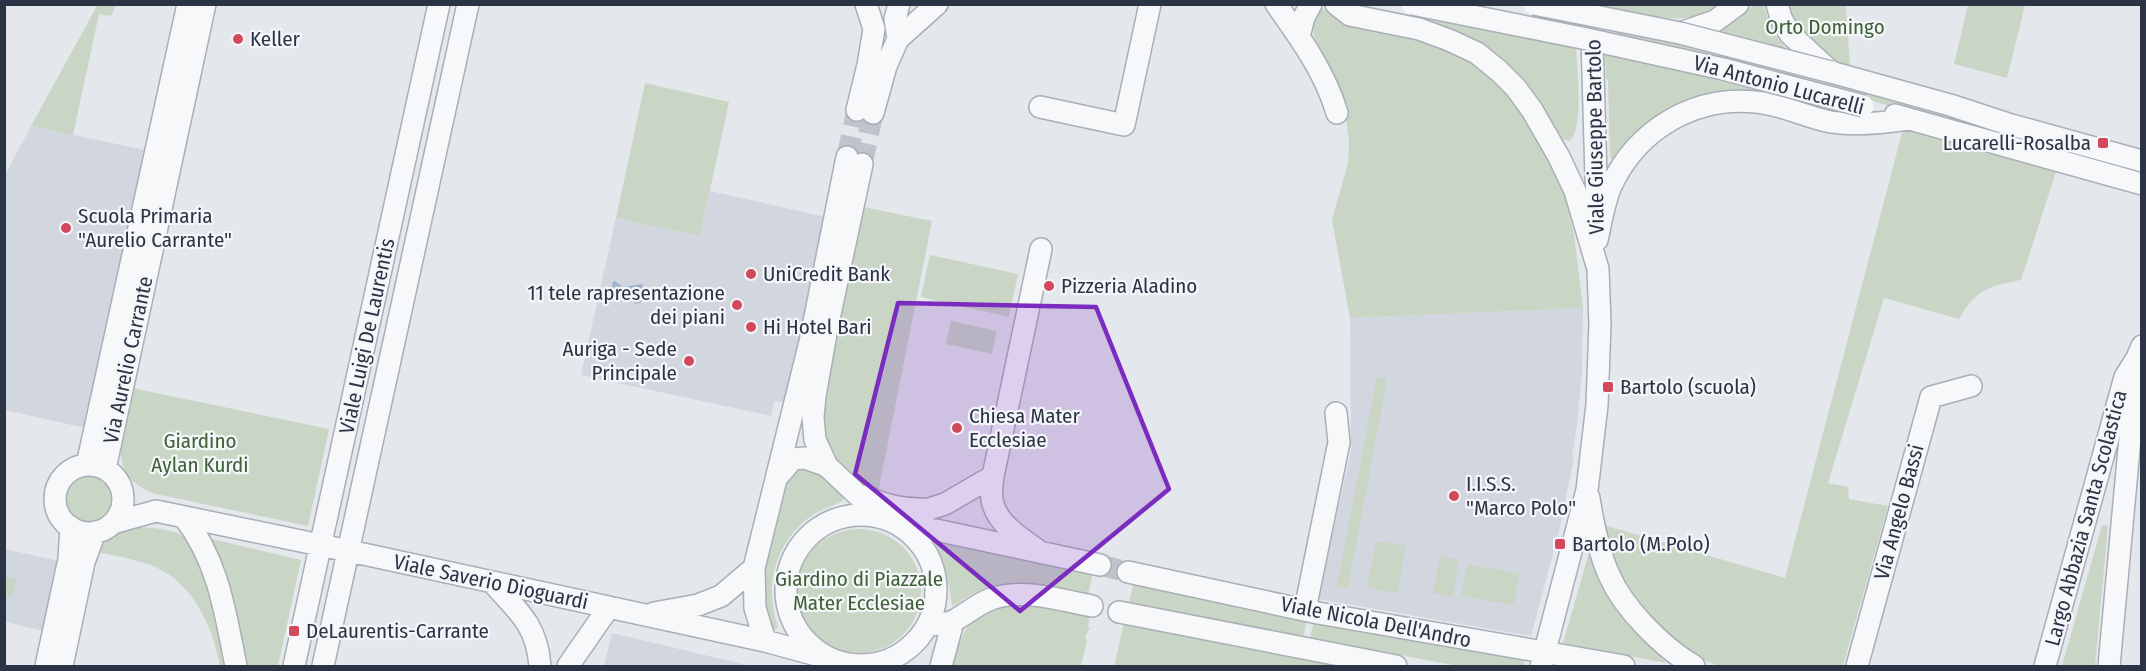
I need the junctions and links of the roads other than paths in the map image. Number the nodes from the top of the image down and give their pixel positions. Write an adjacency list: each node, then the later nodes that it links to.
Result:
1 (188, 4): 35 (street, Via Aurelio Carrante)
2 (205, 4): 35 (street, Via Aurelio Carrante)
3 (439, 4): 50 (street, Viale Luigi De Laurentis)
4 (468, 4): 51 (street, Viale Luigi De Laurentis)
5 (866, 4): 18 (street)
6 (879, 4): 18 (street)
7 (899, 4): 21 (street)
8 (937, 4): 21 (street)
9 (1150, 4): 23 (street)
10 (1276, 4): 20 (street)
11 (1311, 4): 20 (street)
12 (1336, 4): 30 (street)
13 (1412, 4): 25 (street, Via Antonio Lucarelli, bridge)
14 (1534, 4): 19 (street, Via Antonio Lucarelli, bridge)
15 (1591, 4): 28 (street, Viale Giuseppe Bartolo)
16 (1738, 4): 19 (street)
17 (1777, 4): 22 (street)
18 (874, 29): 21 (street)
19 (1680, 33): 22 (street, Via Antonio Lucarelli, bridge)
20 (1299, 37): 24 (street)
21 (898, 39)
22 (1831, 72): 26 (street, Via Antonio Lucarelli)
23 (1040, 107)
24 (1337, 112)
25 (1909, 119): 27 (street, Via Antonio Lucarelli); 28 (street)
26 (2142, 161)
27 (2142, 184)
28 (1597, 240): 30 (street, Viale Giuseppe Bartolo)
29 (1041, 249): 37 (street)
30 (1598, 269): 40 (street)
31 (2139, 352): 41 (street, Largo Abbazia Santa Scolastica); 42 (street, Largo Abbazia Santa Scolastica)
32 (1971, 386): 79 (street, Via Angelo Bassi)
33 (1336, 413): 59 (street)
34 (826, 466): 36 (street); 36 (street); 38 (street)
35 (96, 467): 39 (street); 47 (street)
36 (778, 476): 54 (street)
37 (993, 476): 43 (street); 52 (street)
38 (843, 483): 43 (street); 46 (street)
39 (121, 485): 44 (street, Viale Saverio Dioguardi); 48 (street)
40 (1587, 490): 66 (street); 78 (street)
41 (2094, 492): 42 (street); 80 (street, Largo Abbazia Santa Scolastica)
42 (2123, 501): 81 (street, Largo Abbazia Santa Scolastica)
43 (929, 509): 49 (street)
44 (156, 511): 45 (street, Viale Saverio Dioguardi); 48 (street, Viale Saverio Dioguardi)
45 (184, 517): 50 (street, Viale Saverio Dioguardi); 69 (street)
46 (882, 518): 49 (street); 65 (street)
47 (71, 527): 48 (street); 67 (street)
48 (104, 528): 68 (street)
49 (908, 529): 52 (street); 63 (street)
50 (322, 546): 51 (street, Viale Saverio Dioguardi); 70 (street, Viale Luigi De Laurentis)
51 (349, 551): 56 (street, Viale Saverio Dioguardi); 71 (street, Viale Luigi De Laurentis)
52 (1042, 553): 53 (street)
53 (1100, 566)
54 (754, 568): 61 (street); 64 (street)
55 (1128, 572): 59 (street, Viale Nicola Dell'Andro)
56 (492, 582): 58 (street, Viale Saverio Dioguardi); 72 (street)
57 (1092, 606): 62 (street)
58 (609, 608): 61 (street, Viale Saverio Dioguardi); 73 (street)
59 (1305, 610): 66 (street, Viale Nicola Dell'Andro)
60 (1119, 612): 76 (street, Viale Nicola Dell'Andro)
61 (641, 615): 64 (street, Viale Saverio Dioguardi)
62 (953, 622): 63 (street); 75 (street)
63 (928, 625): 74 (street)
64 (765, 641): 65 (street, Viale Saverio Dioguardi)
65 (824, 657): 74 (street)
66 (1542, 659): 77 (street, Viale Nicola Dell'Andro)
67 (46, 666)
68 (62, 666)
69 (236, 666)
70 (294, 666)
71 (323, 666)
72 (540, 666)
73 (568, 666)
74 (850, 666)
75 (941, 666)
76 (1396, 666)
77 (1624, 666)
78 (1694, 666)
79 (1857, 666)
80 (2045, 666)
81 (2109, 666)

